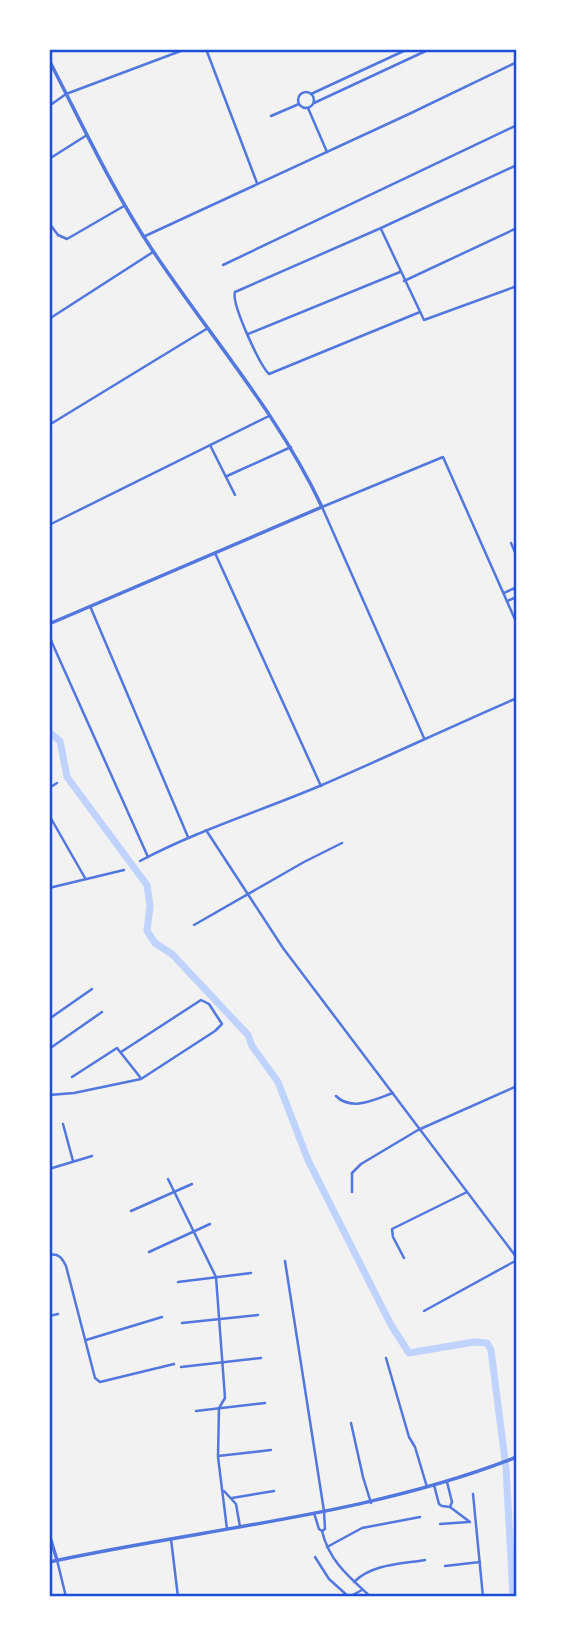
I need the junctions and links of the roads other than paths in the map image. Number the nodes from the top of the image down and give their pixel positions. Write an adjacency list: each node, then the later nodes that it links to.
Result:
1 (186, 49): 9 (street)
2 (206, 49): 21 (street)
3 (408, 49): 7 (street)
4 (430, 49): 8 (street)
5 (49, 61): 9 (street)
6 (517, 62): 18 (street)
7 (375, 64): 8 (street); 10 (street)
8 (379, 73): 11 (street)
9 (66, 94): 13 (street); 17 (street)
10 (311, 94): 11 (street); 12 (street)
11 (314, 103): 14 (street)
12 (299, 104): 14 (street); 15 (street)
13 (49, 106)
14 (308, 108): 18 (street)
15 (271, 116)
16 (517, 125): 28 (street)
17 (87, 135): 19 (street); 22 (street)
18 (327, 152): 21 (street)
19 (49, 159)
20 (517, 165): 24 (street)
21 (257, 184): 26 (street)
22 (124, 206): 23 (street); 26 (street)
23 (49, 223)
24 (381, 228): 29 (street); 35 (street)
25 (517, 228): 30 (street)
26 (143, 237): 27 (street)
27 (153, 252): 33 (street); 34 (street)
28 (223, 265)
29 (400, 272): 30 (street); 35 (street)
30 (404, 281): 32 (street)
31 (517, 286): 32 (street)
32 (420, 312): 35 (street)
33 (49, 318)
34 (208, 328): 36 (street); 37 (street)
35 (248, 334)
36 (269, 416): 38 (street); 39 (street)
37 (49, 425)
38 (211, 445): 40 (street); 43 (street)
39 (291, 447): 40 (street); 42 (street)
40 (227, 476): 41 (street)
41 (235, 495)
42 (322, 507): 45 (street); 48 (street); 57 (street)
43 (49, 525)
44 (511, 543): 46 (street)
45 (215, 553): 51 (street); 59 (street)
46 (517, 557)
47 (517, 587): 48 (street)
48 (504, 593): 50 (street)
49 (517, 597): 50 (street)
50 (507, 601): 53 (street)
51 (90, 606): 52 (street); 63 (street)
52 (49, 624)
53 (517, 624)
54 (49, 636): 65 (street)
55 (516, 699): 56 (street); 57 (street)
56 (517, 708)
57 (424, 738): 59 (street)
58 (57, 783): 60 (street)
59 (321, 786): 62 (street)
60 (49, 788)
61 (49, 815): 68 (street)
62 (206, 830): 63 (street); 70 (street)
63 (188, 837): 65 (street)
64 (342, 843): 70 (street)
65 (148, 857): 66 (street)
66 (139, 861)
67 (124, 870): 68 (street)
68 (85, 878): 69 (street)
69 (49, 888)
70 (247, 894): 71 (street); 80 (street)
71 (194, 925)
72 (92, 989): 74 (street)
73 (102, 1012): 75 (street)
74 (49, 1019)
75 (49, 1049)
76 (121, 1052): 77 (street); 78 (street); 78 (street)
77 (72, 1077)
78 (141, 1079): 81 (street)
79 (517, 1086): 84 (street)
80 (393, 1093): 82 (street); 84 (street)
81 (49, 1095)
82 (336, 1096)
83 (63, 1124): 86 (street)
84 (418, 1130): 91 (street); 92 (street)
85 (92, 1156): 86 (street)
86 (74, 1162): 87 (street)
87 (49, 1169)
88 (168, 1178): 90 (street)
89 (192, 1184): 90 (street)
90 (174, 1192): 93 (street); 95 (street)
91 (352, 1192)
92 (467, 1192): 98 (street); 99 (street)
93 (131, 1212)
94 (210, 1224): 95 (street)
95 (194, 1232): 96 (street); 102 (street)
96 (149, 1252)
97 (49, 1255): 111 (street)
98 (404, 1258)
99 (517, 1259): 104 (street)
100 (285, 1261): 133 (street)
101 (251, 1273): 102 (street)
102 (216, 1277): 103 (street); 109 (street)
103 (178, 1282)
104 (424, 1311)
105 (58, 1314): 107 (street)
106 (258, 1315): 109 (street)
107 (49, 1316)
108 (162, 1317): 111 (street)
109 (219, 1320): 110 (street); 114 (street)
110 (183, 1323)
111 (86, 1340): 115 (street)
112 (261, 1358): 114 (street)
113 (387, 1358): 126 (street)
114 (224, 1363): 116 (street); 118 (street)
115 (174, 1364)
116 (181, 1367)
117 (265, 1403): 118 (street)
118 (219, 1408): 119 (street); 122 (street)
119 (196, 1411)
120 (351, 1423): 131 (street)
121 (271, 1450): 122 (street)
122 (218, 1456): 127 (street)
123 (517, 1457): 124 (street)
124 (447, 1482): 125 (street); 132 (street)
125 (434, 1485): 126 (street); 132 (street)
126 (427, 1487): 131 (street)
127 (223, 1491): 130 (street); 140 (street)
128 (274, 1491): 130 (street)
129 (473, 1494): 136 (street)
130 (232, 1498): 139 (street)
131 (371, 1503): 133 (street)
132 (450, 1507): 137 (street)
133 (324, 1511): 134 (street); 141 (street)
134 (314, 1513): 139 (street); 141 (street)
135 (420, 1517): 144 (street)
136 (475, 1521): 137 (street); 149 (street)
137 (470, 1522): 138 (street)
138 (440, 1524)
139 (240, 1527): 140 (street)
140 (227, 1530): 143 (street)
141 (322, 1531): 144 (street)
142 (49, 1534): 146 (street)
143 (171, 1539): 146 (street); 154 (street)
144 (327, 1548): 151 (street)
145 (315, 1557): 155 (street)
146 (57, 1560): 148 (street); 153 (street)
147 (425, 1560): 151 (street)
148 (49, 1562)
149 (480, 1562): 150 (street); 157 (street)
150 (446, 1566)
151 (354, 1582): 152 (street)
152 (363, 1590): 155 (street); 156 (street)
153 (66, 1597)
154 (178, 1597)
155 (349, 1597)
156 (371, 1597)
157 (483, 1597)

